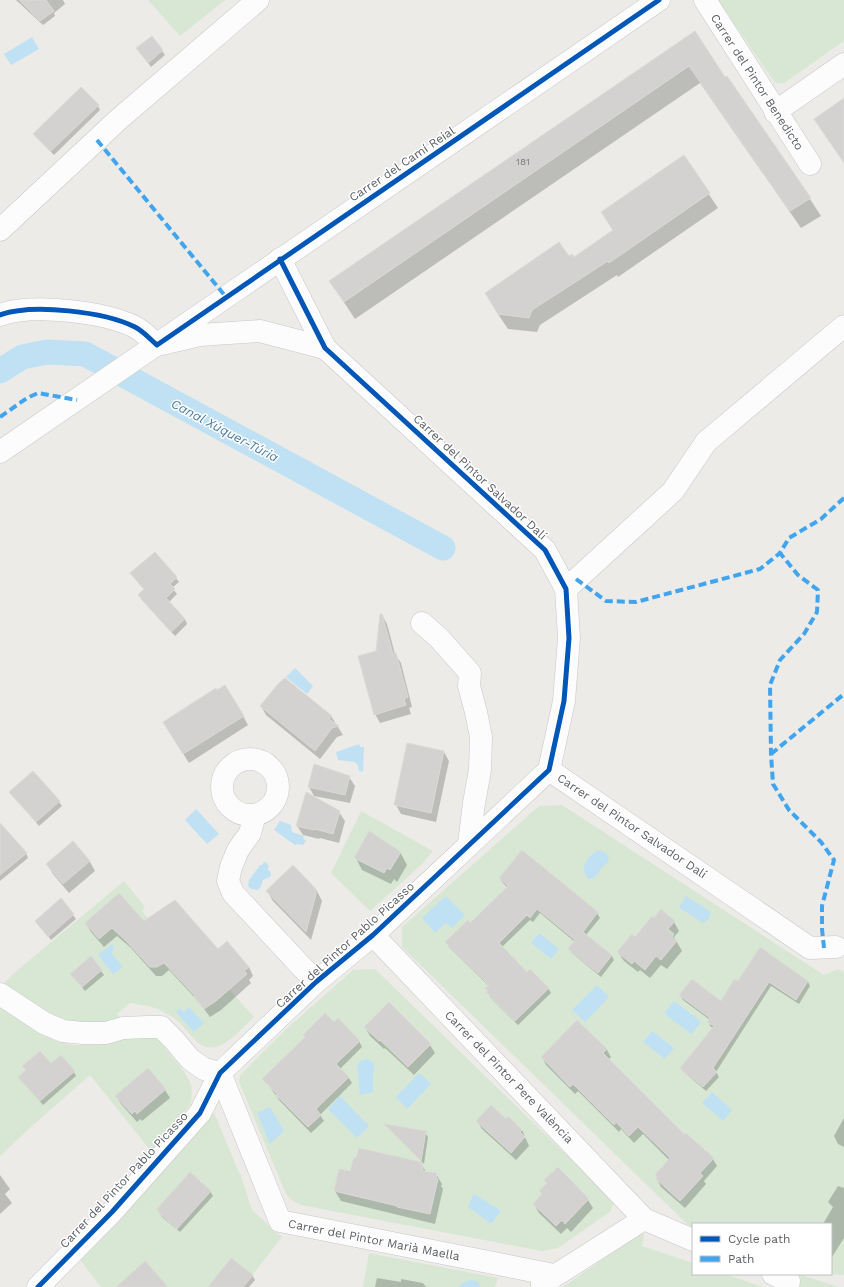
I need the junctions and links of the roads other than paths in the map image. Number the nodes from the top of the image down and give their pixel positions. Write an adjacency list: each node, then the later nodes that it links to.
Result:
1 (258, 0): 7 (street)
2 (659, 0): 8 (street, Carrer del Camí Reial)
3 (705, 0): 5 (street, Carrer del Pintor Benedicto)
4 (844, 64): 5 (street)
5 (776, 112): 6 (street, Carrer del Pintor Benedicto)
6 (810, 164)
7 (0, 230)
8 (280, 259): 11 (street, Carrer del Camí Reial); 12 (street, Carrer del Pintor Salvador Dalí)
9 (0, 315): 11 (street)
10 (844, 326): 14 (street)
11 (152, 348): 12 (street, Carrer del Pintor Salvador Dalí); 13 (street, Carrer del Camí Reial)
12 (325, 348): 14 (street, Carrer del Pintor Salvador Dalí)
13 (0, 452)
14 (566, 589): 16 (street, Carrer del Pintor Salvador Dalí)
15 (422, 623): 18 (street)
16 (549, 770): 18 (street, Carrer del Pintor Pablo Picasso); 20 (street, Carrer del Pintor Salvador Dalí)
17 (255, 815): 21 (street, Carrer del Pintor Pablo Picasso)
18 (469, 844): 19 (street, Carrer del Pintor Pablo Picasso)
19 (373, 935): 21 (street, Carrer del Pintor Pablo Picasso); 24 (street, Carrer del Pintor Pere València)
20 (842, 946)
21 (316, 982): 23 (street, Carrer del Pintor Pablo Picasso)
22 (0, 994): 23 (street)
23 (220, 1073): 27 (street, Carrer del Pintor Marià Maella); 28 (street, Carrer del Pintor Pablo Picasso)
24 (644, 1219): 25 (street); 27 (street)
25 (692, 1240)
26 (774, 1275): 29 (street)
27 (546, 1281)
28 (38, 1287)
29 (788, 1287)

